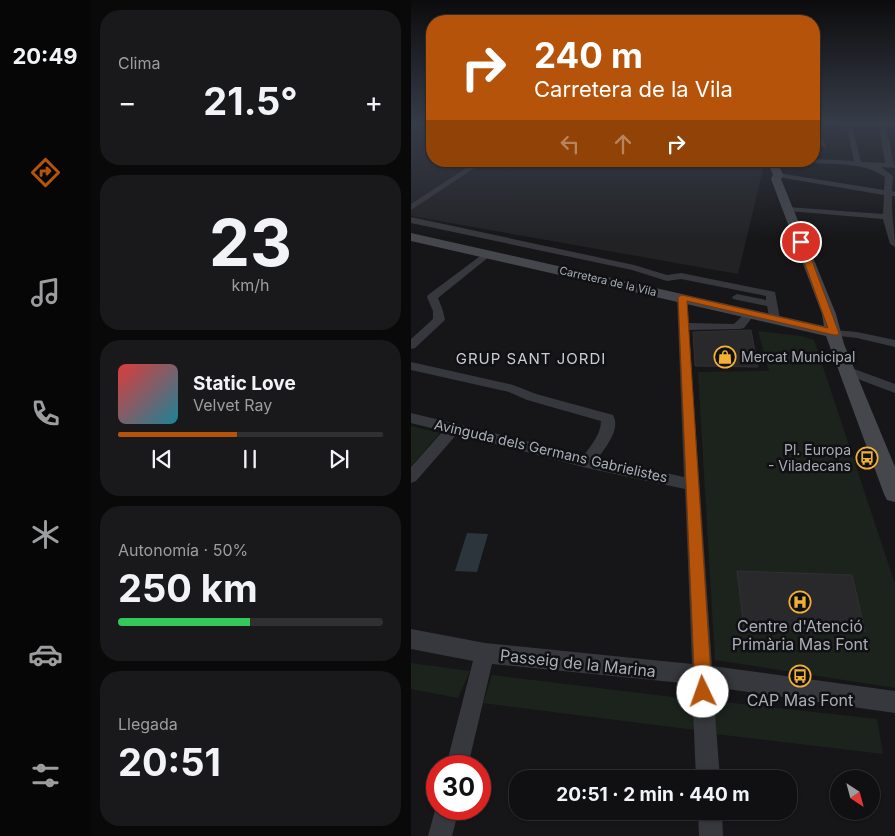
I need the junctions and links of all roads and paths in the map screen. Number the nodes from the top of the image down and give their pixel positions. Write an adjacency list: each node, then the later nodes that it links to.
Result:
1 (858, 163): 2 (street); 6 (street)
2 (892, 166)
3 (474, 167): 7 (street)
4 (775, 167): 5 (street)
5 (778, 175): 6 (street); 8 (street)
6 (891, 194): 9 (street)
7 (411, 208)
8 (788, 209): 9 (street); 18 (street)
9 (887, 217): 12 (street)
10 (411, 220): 15 (street, Carretera de la Vila)
11 (411, 237): 13 (street, Carretera de la Vila)
12 (895, 244)
13 (487, 254): 14 (street, Carretera de la Vila); 20 (street)
14 (682, 297): 16 (street, Carretera de la Vila); 17 (street)
15 (772, 306): 16 (street, Carretera de la Vila); 18 (street, Carretera de la Vila)
16 (750, 314): 17 (street)
17 (684, 326): 28 (street)
18 (834, 333): 19 (street); 22 (street)
19 (895, 344)
20 (411, 345)
21 (411, 366): 26 (street)
22 (846, 370): 23 (street); 29 (street)
23 (895, 389)
24 (411, 418): 25 (street, Avinguda dels Germans Gabrielistes)
25 (454, 428): 26 (street, Avinguda dels Germans Gabrielistes); 27 (street)
26 (587, 462): 28 (street, Avinguda dels Germans Gabrielistes)
27 (411, 477)
28 (691, 484): 32 (street)
29 (895, 494)
30 (411, 639): 31 (street, Passeig de la Marina)
31 (485, 653): 32 (street, Passeig de la Marina); 34 (street)
32 (702, 675): 33 (street, Passeig de la Marina); 35 (street)
33 (895, 702)
34 (460, 755)
35 (707, 770)
36 (444, 820): 38 (street)
37 (710, 820): 39 (street)
38 (440, 836)
39 (711, 836)

